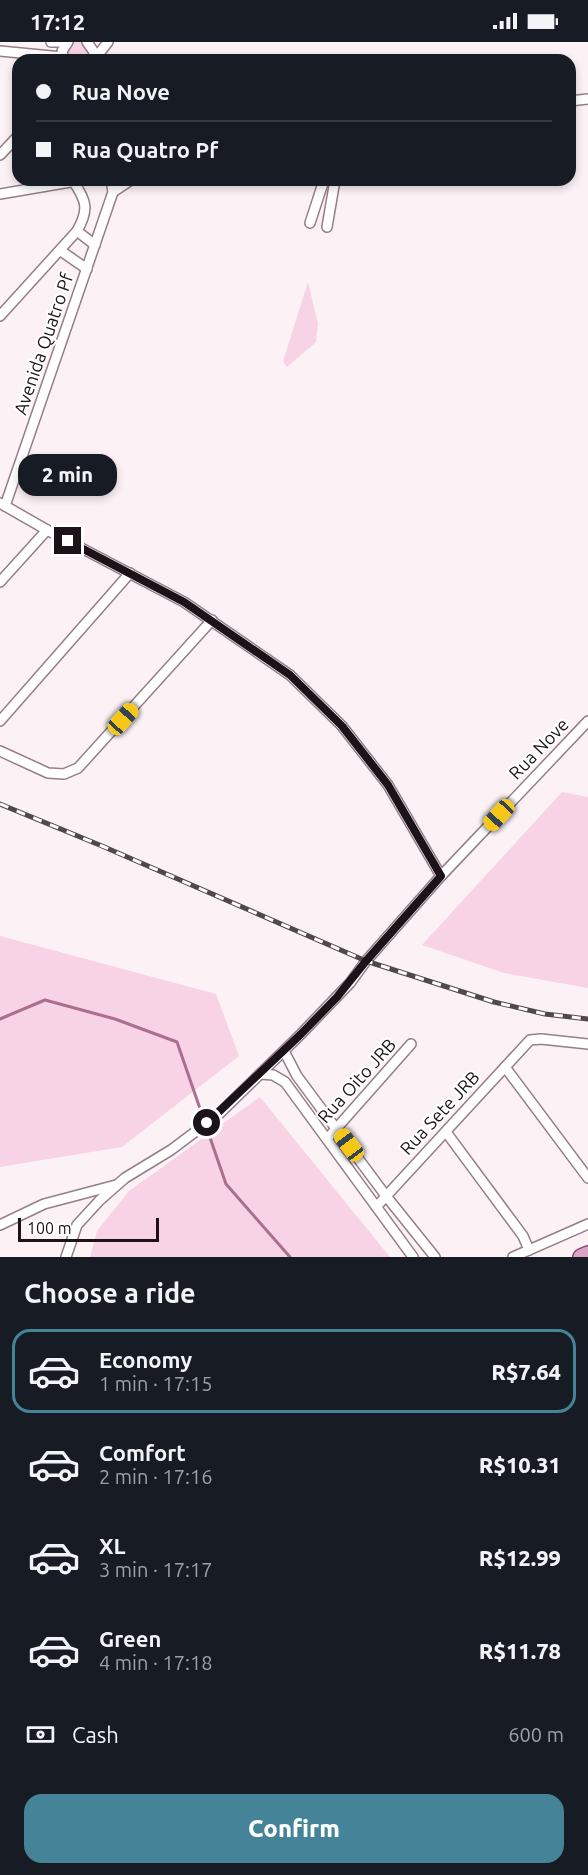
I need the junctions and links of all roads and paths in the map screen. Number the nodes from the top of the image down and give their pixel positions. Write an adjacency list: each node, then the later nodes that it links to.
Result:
1 (51, 42): 2 (street)
2 (61, 42)
3 (108, 42): 6 (street)
4 (0, 51): 5 (street)
5 (27, 54)
6 (98, 54)
7 (12, 142): 8 (street)
8 (0, 154)
9 (48, 186): 16 (street)
10 (79, 186): 19 (street)
11 (112, 186): 15 (street, Avenida Quatro Pf)
12 (122, 186): 15 (street)
13 (322, 186): 17 (street)
14 (334, 186): 18 (street)
15 (113, 192): 20 (street, Avenida Quatro Pf)
16 (0, 194)
17 (310, 223)
18 (327, 227)
19 (78, 231): 20 (street); 21 (street)
20 (95, 245): 22 (street, Avenida Quatro Pf)
21 (61, 251): 22 (street); 23 (street)
22 (87, 269): 24 (street, Avenida Quatro Pf)
23 (0, 316)
24 (2, 504): 25 (street)
25 (47, 530): 26 (street); 27 (street)
26 (130, 573): 28 (street); 30 (street)
27 (0, 582)
28 (212, 620): 31 (street); 32 (street)
29 (588, 721): 32 (street, Rua Nove)
30 (0, 722)
31 (0, 751)
32 (441, 876): 35 (street, Rua Nove)
33 (411, 1044): 38 (street, Rua Oito JRB)
34 (588, 1044): 36 (street, Rua Sete JRB)
35 (284, 1051): 37 (street, Rua Nove); 38 (street)
36 (505, 1067): 39 (street, Rua Sete JRB); 41 (street)
37 (260, 1074): 40 (street); 42 (street, Rua Nove)
38 (336, 1129): 40 (street, Rua Oito JRB); 43 (street)
39 (446, 1132): 43 (street, Rua Sete JRB); 47 (street)
40 (327, 1139): 44 (street)
41 (588, 1178)
42 (118, 1184): 46 (street); 49 (street)
43 (386, 1196): 44 (street, Rua Sete JRB); 51 (street)
44 (377, 1206): 50 (street)
45 (588, 1224): 47 (street)
46 (0, 1225)
47 (529, 1250): 52 (street)
48 (588, 1254): 53 (main road)
49 (66, 1257)
50 (413, 1257)
51 (435, 1257)
52 (513, 1257)
53 (581, 1257)

